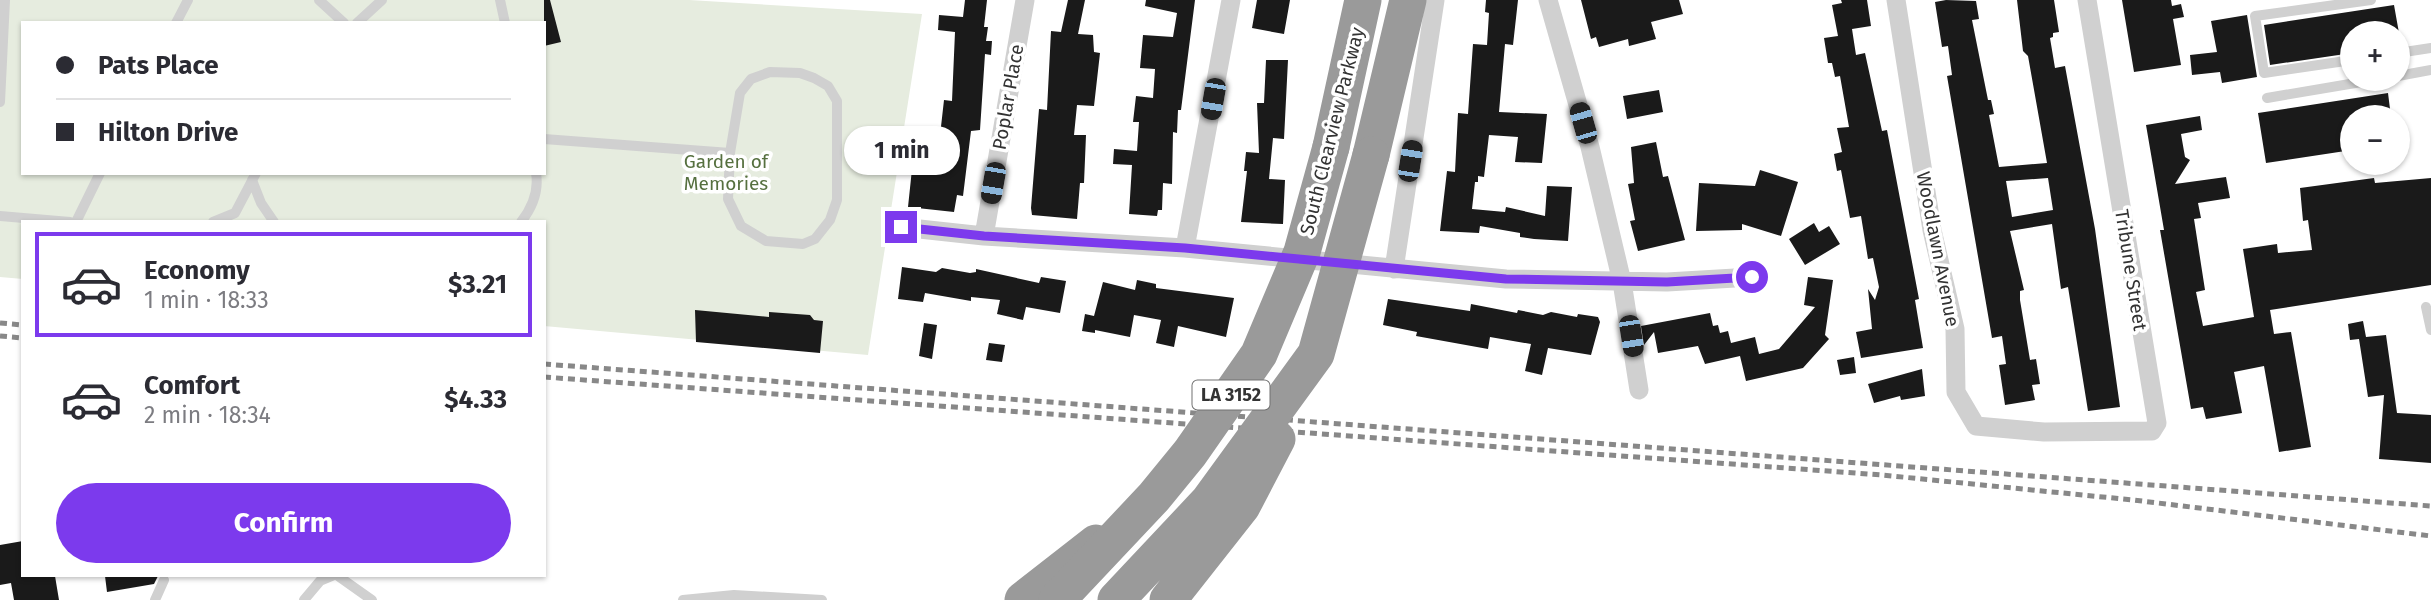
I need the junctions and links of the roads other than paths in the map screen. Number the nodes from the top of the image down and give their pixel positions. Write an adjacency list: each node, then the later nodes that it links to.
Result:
1 (5, 0): 26 (lane)
2 (188, 0): 15 (lane)
3 (319, 0): 16 (lane)
4 (382, 0): 17 (lane)
5 (500, 0): 18 (lane)
6 (1026, 0): 39 (street, Poplar Place)
7 (1231, 0): 40 (street)
8 (1363, 0): 49 (highway, South Clearview Parkway / LA 3152, bridge)
9 (1408, 0): 46 (highway, LA 3152, bridge)
10 (1435, 0): 41 (street)
11 (1548, 0): 43 (street)
12 (1896, 0): 48 (street, Woodlawn Avenue)
13 (2087, 0): 48 (street, Tribune Street)
14 (2371, 0): 21 (lane)
15 (177, 21)
16 (342, 21)
17 (359, 21)
18 (505, 21)
19 (2431, 48): 20 (lane)
20 (2410, 51)
21 (2340, 62)
22 (2431, 70): 23 (lane)
23 (2410, 74)
24 (2340, 86): 25 (lane)
25 (2267, 98)
26 (0, 102)
27 (546, 139): 28 (lane)
28 (730, 153): 28 (lane)
29 (99, 175): 34 (lane)
30 (536, 175): 37 (lane)
31 (254, 176): 35 (lane); 36 (lane)
32 (0, 216): 33 (lane)
33 (47, 220)
34 (77, 220)
35 (219, 220)
36 (273, 220)
37 (522, 220)
38 (901, 227): 39 (street)
39 (984, 236): 40 (street)
40 (1185, 248): 41 (street)
41 (1394, 269): 43 (street)
42 (1752, 277): 43 (street)
43 (1622, 282): 47 (street)
44 (2426, 307): 45 (lane)
45 (2431, 330)
46 (1316, 354): 60 (highway, LA 3152, bridge); 61 (highway, bridge)
47 (1639, 390)
48 (2044, 432)
49 (1154, 497): 58 (highway, bridge); 59 (highway, South Clearview Parkway / LA 3152, bridge)
50 (330, 577): 54 (lane)
51 (339, 577): 55 (lane)
52 (164, 580): 53 (lane)
53 (155, 600)
54 (304, 600)
55 (372, 600)
56 (683, 600): 57 (lane)
57 (822, 600)
58 (1023, 600)
59 (1057, 600)
60 (1116, 600)
61 (1168, 600)

